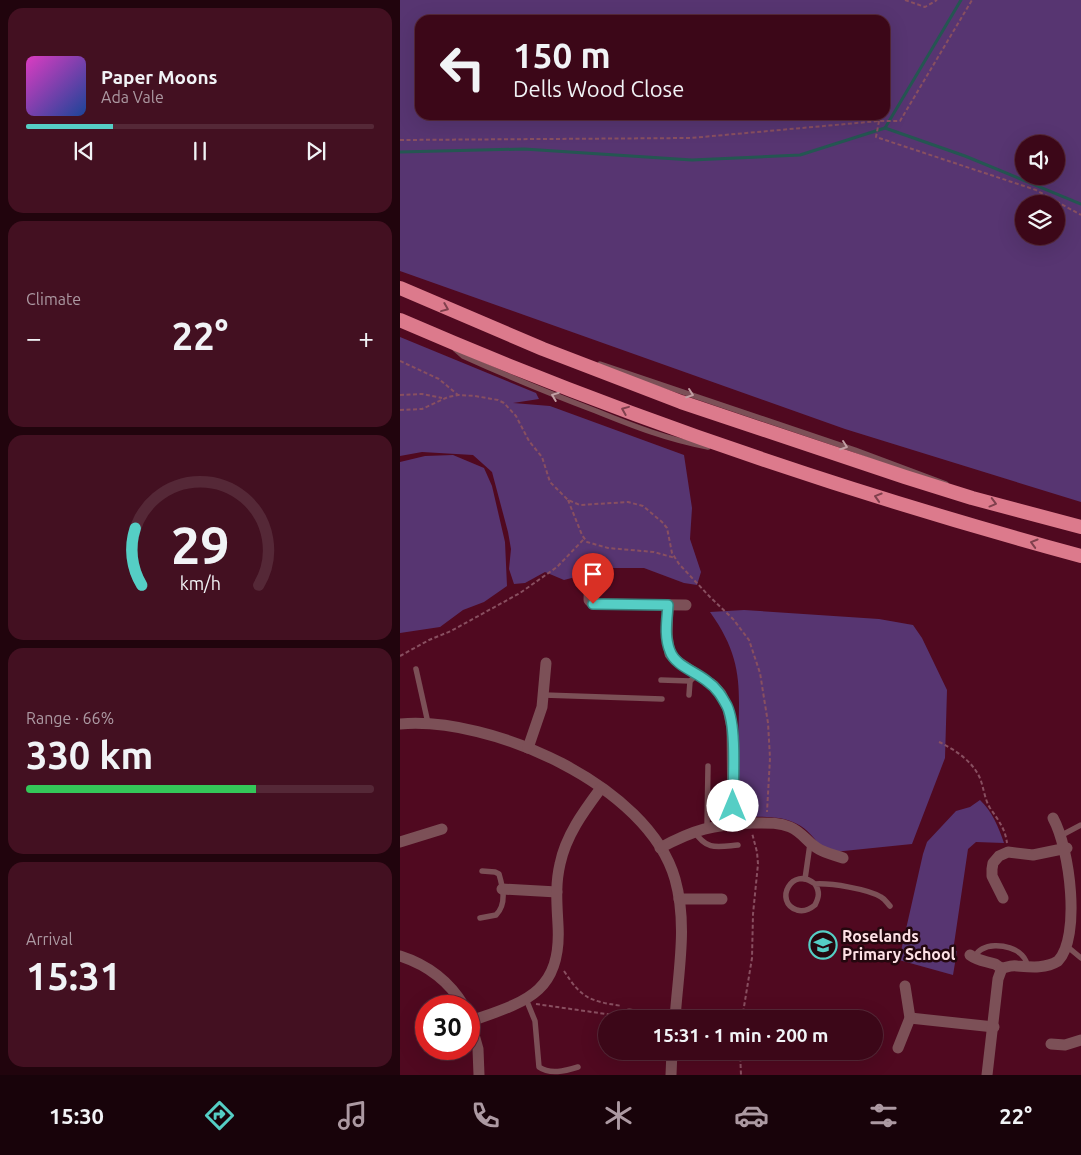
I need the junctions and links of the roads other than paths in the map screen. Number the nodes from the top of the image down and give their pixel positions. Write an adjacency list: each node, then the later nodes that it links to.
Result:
1 (400, 288): 3 (highway, one-way to 3)
2 (400, 320): 4 (highway, one-way to 2)
3 (1081, 527)
4 (1081, 556)
5 (590, 570): 6 (street)
6 (668, 605): 7 (street); 10 (street)
7 (686, 605)
8 (546, 663): 12 (street)
9 (416, 669): 15 (lane)
10 (694, 678): 11 (lane); 13 (lane); 21 (street)
11 (661, 680)
12 (544, 695): 14 (lane); 17 (street)
13 (689, 695)
14 (662, 699)
15 (428, 723): 16 (street); 17 (street)
16 (400, 724)
17 (528, 748): 19 (street)
18 (708, 766): 23 (lane)
19 (601, 788): 30 (street); 37 (street)
20 (1053, 818): 26 (street)
21 (733, 824): 23 (street); 28 (street)
22 (1081, 825): 26 (lane)
23 (707, 827): 25 (street)
24 (442, 829): 27 (street)
25 (694, 831): 29 (lane); 30 (street)
26 (1062, 834): 31 (street)
27 (400, 842)
28 (810, 842): 32 (street); 34 (lane)
29 (738, 845)
30 (660, 848): 39 (street)
31 (1067, 848): 38 (street); 43 (street)
32 (843, 858)
33 (482, 871): 36 (lane)
34 (805, 879): 35 (lane); 35 (lane)
35 (815, 884): 41 (lane)
36 (502, 889): 37 (street); 42 (lane)
37 (556, 892): 51 (street)
38 (1003, 898)
39 (679, 899): 40 (street); 52 (street)
40 (722, 899)
41 (890, 906)
42 (480, 918)
43 (1069, 948): 46 (lane); 47 (street)
44 (400, 956): 50 (street)
45 (972, 956): 47 (lane); 48 (street)
46 (1081, 958)
47 (1027, 967): 48 (street)
48 (1002, 968): 55 (street)
49 (905, 986): 54 (street)
50 (456, 995)
51 (527, 1001): 53 (street); 61 (lane)
52 (676, 1010)
53 (480, 1016)
54 (910, 1018): 55 (street); 58 (street)
55 (994, 1027): 64 (street)
56 (1081, 1040): 57 (street)
57 (1051, 1044)
58 (898, 1048)
59 (478, 1060): 62 (street)
60 (671, 1060): 63 (street)
61 (578, 1067)
62 (479, 1075)
63 (670, 1075)
64 (988, 1075)

